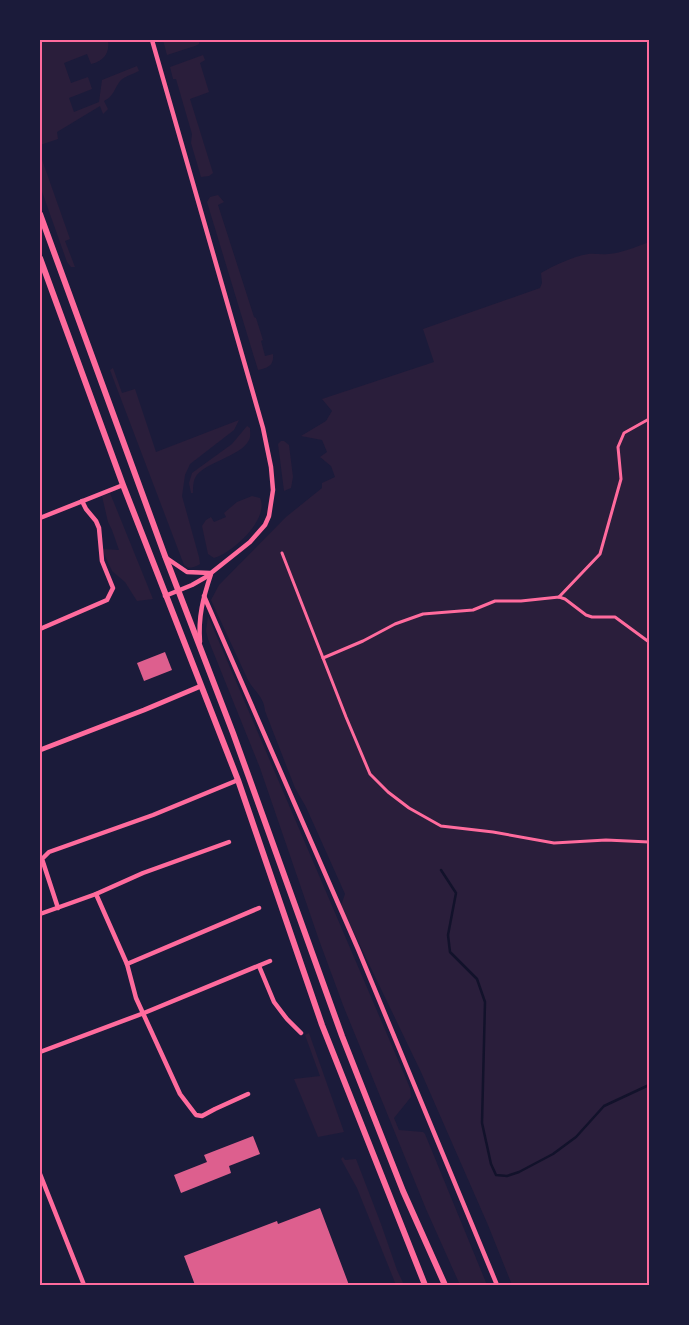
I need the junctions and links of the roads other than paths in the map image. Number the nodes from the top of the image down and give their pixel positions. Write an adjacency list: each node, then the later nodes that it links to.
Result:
1 (152, 40): 10 (street)
2 (40, 214): 9 (main road)
3 (40, 258): 5 (main road)
4 (649, 419): 14 (street)
5 (123, 485): 6 (street); 12 (main road)
6 (82, 501): 7 (street); 15 (street)
7 (40, 518)
8 (282, 553): 18 (street)
9 (165, 556): 10 (street); 11 (main road)
10 (212, 573): 11 (street); 13 (street)
11 (178, 591): 12 (street); 17 (main road)
12 (165, 596): 20 (main road)
13 (204, 596): 17 (street); 42 (street)
14 (558, 597): 16 (street); 18 (street)
15 (40, 629)
16 (649, 642)
17 (200, 649): 19 (main road)
18 (323, 658): 24 (street)
19 (214, 682): 20 (main road); 41 (main road)
20 (201, 686): 21 (street); 22 (main road)
21 (40, 750)
22 (238, 780): 26 (street); 40 (main road)
23 (229, 842): 25 (street)
24 (649, 842)
25 (96, 894): 26 (street); 30 (street)
26 (58, 908): 28 (street)
27 (259, 908): 30 (street)
28 (40, 914)
29 (270, 961): 31 (street)
30 (127, 964): 32 (street)
31 (259, 966): 32 (street); 33 (street)
32 (144, 1012): 34 (street); 35 (street)
33 (300, 1033)
34 (40, 1052)
35 (248, 1094)
36 (40, 1174): 37 (street)
37 (47, 1191): 38 (street); 39 (street)
38 (40, 1194)
39 (84, 1285)
40 (425, 1285)
41 (445, 1285)
42 (497, 1285)

